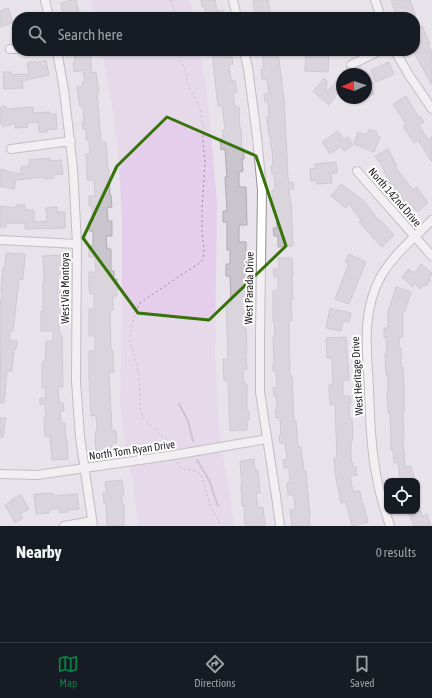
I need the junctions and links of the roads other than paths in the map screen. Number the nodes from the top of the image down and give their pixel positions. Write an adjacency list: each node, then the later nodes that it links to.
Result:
1 (45, 0): 4 (street)
2 (233, 0): 5 (street)
3 (375, 0): 6 (street)
4 (48, 12)
5 (236, 12)
6 (379, 12)
7 (59, 56): 13 (street, West Via Montoya)
8 (245, 56): 21 (street, West Parada Drive)
9 (369, 56): 11 (street)
10 (398, 56): 12 (street)
11 (351, 65)
12 (432, 109)
13 (71, 141): 14 (street); 19 (street, West Via Montoya)
14 (11, 148)
15 (357, 170): 17 (street, North 142nd Drive)
16 (432, 220): 17 (street, West Heritage Drive)
17 (414, 237): 20 (street, North 142nd Drive); 27 (street, West Heritage Drive)
18 (0, 240): 19 (street)
19 (77, 244): 22 (street, West Via Montoya)
20 (432, 256)
21 (267, 439): 22 (street, North Tom Ryan Drive); 26 (street, West Parada Drive)
22 (84, 468): 23 (street, North Tom Ryan Drive); 24 (street, West Via Montoya)
23 (0, 474)
24 (93, 523): 25 (street)
25 (64, 526)
26 (280, 526)
27 (390, 526)

